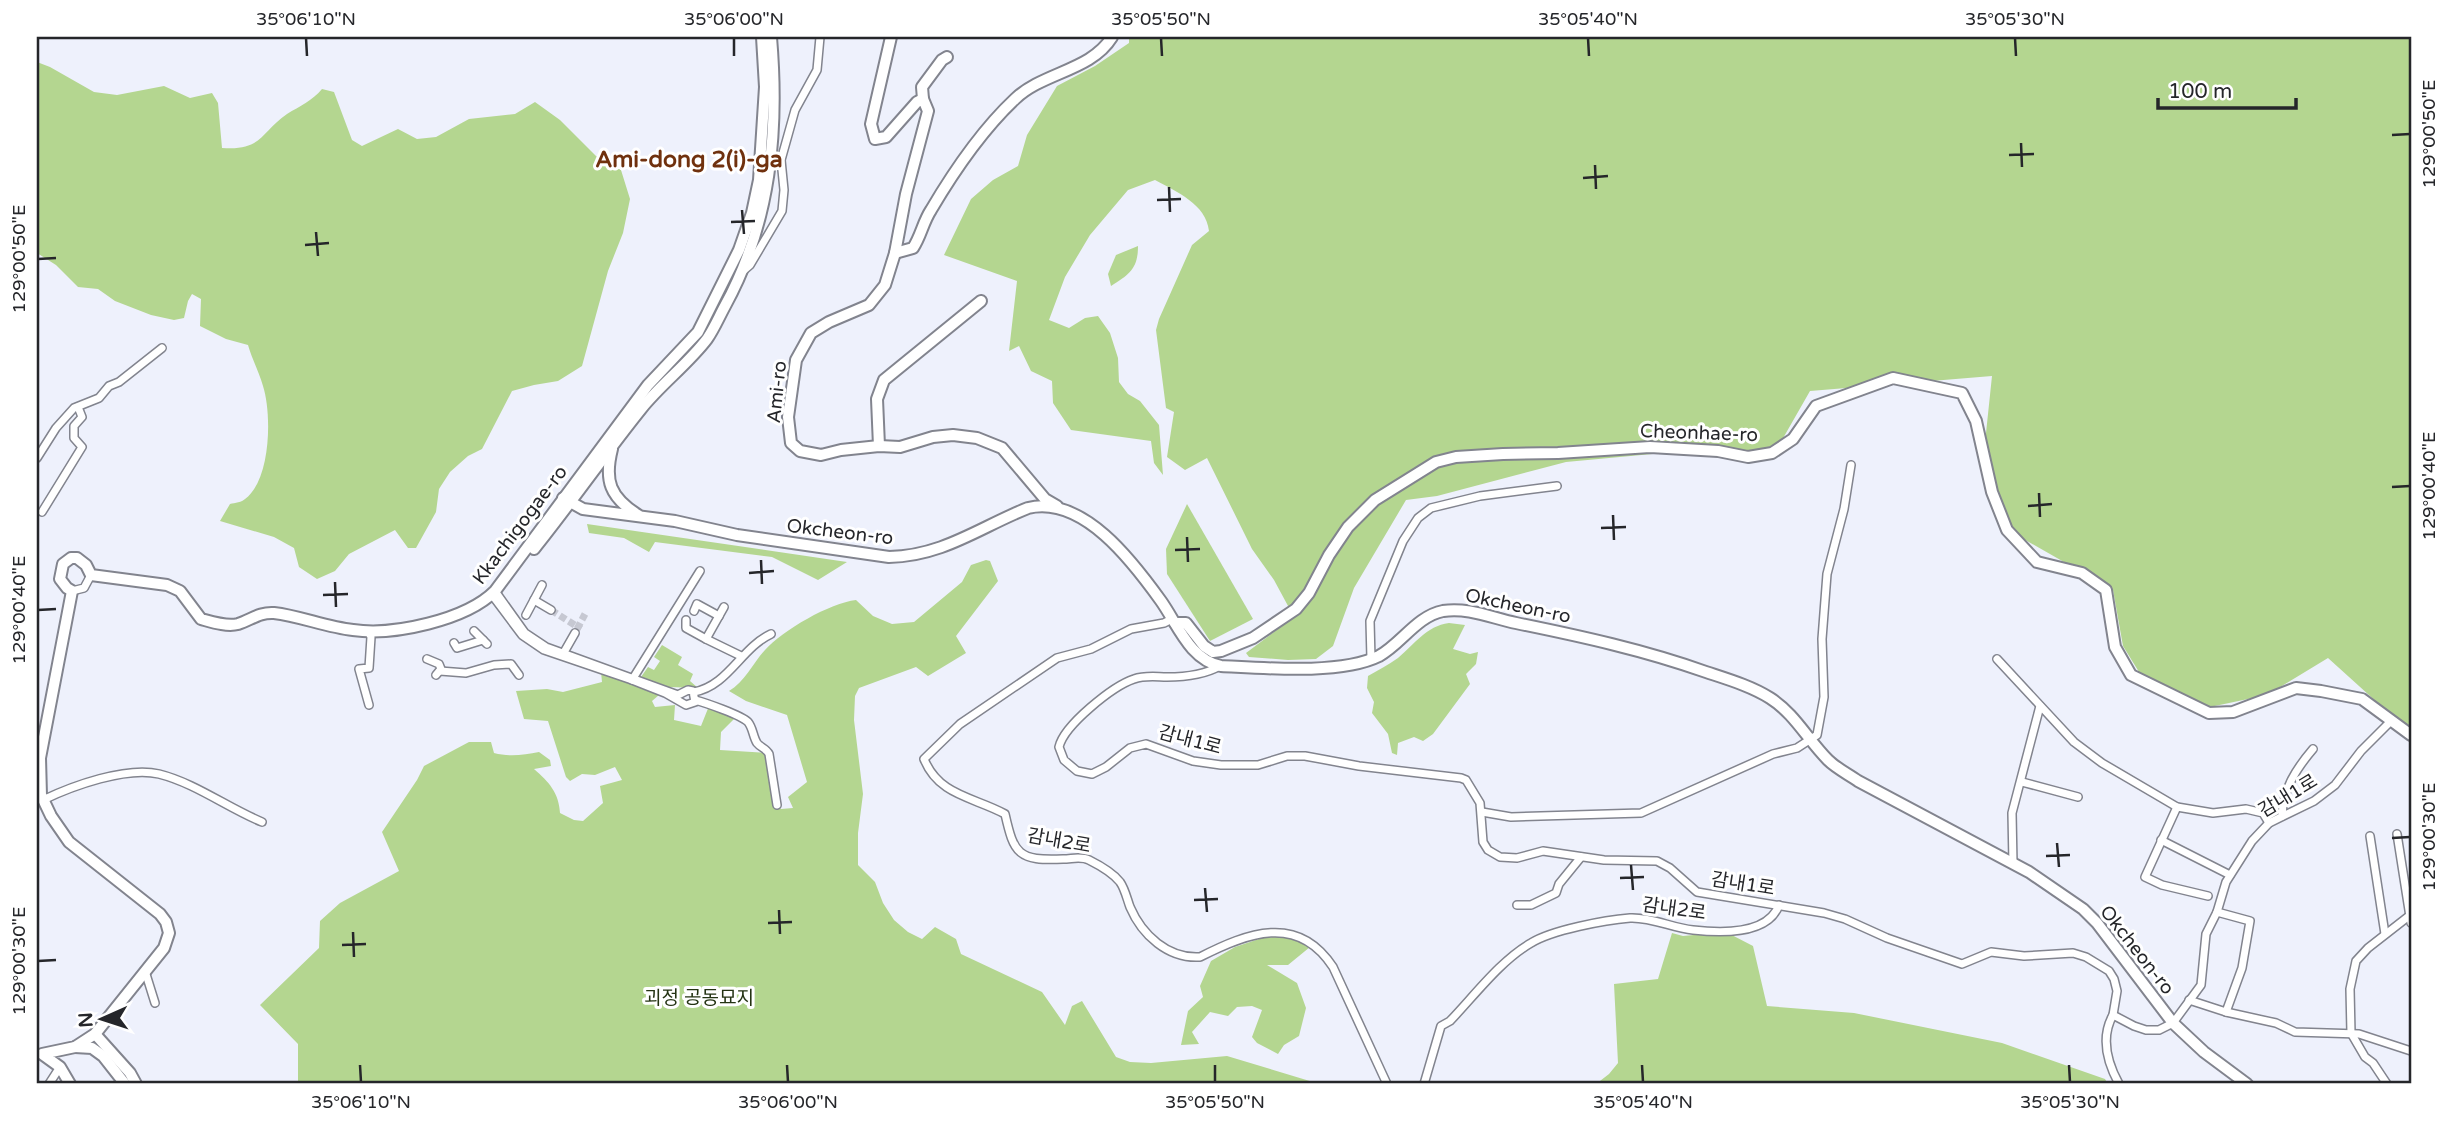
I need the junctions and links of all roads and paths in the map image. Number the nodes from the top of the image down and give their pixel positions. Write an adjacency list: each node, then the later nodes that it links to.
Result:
1 (762, 37): 19 (street, Kkachigogae-ro)
2 (771, 37): 9 (street)
3 (820, 37): 9 (street)
4 (891, 37): 7 (street)
5 (1112, 37): 8 (street)
6 (947, 57): 7 (street)
7 (922, 99): 8 (street, Ami-ro)
8 (895, 253): 14 (street, Ami-ro)
9 (743, 271): 13 (street)
10 (981, 301): 14 (street)
11 (162, 348): 12 (street)
12 (79, 407): 15 (street); 23 (street)
13 (614, 444): 19 (street); 24 (street)
14 (879, 446): 17 (street, Ami-ro)
15 (37, 458)
16 (1851, 465): 58 (street)
17 (1031, 482): 20 (street, Ami-ro); 22 (street)
18 (1557, 486): 48 (street)
19 (567, 501): 21 (street, Okcheon-ro); 25 (street); 30 (street, Kkachigogae-ro)
20 (1058, 507): 22 (street, Okcheon-ro); 38 (street)
21 (583, 509): 24 (street, Okcheon-ro); 25 (street)
22 (1024, 510): 24 (street, Okcheon-ro)
23 (42, 512)
24 (640, 516)
25 (558, 519): 30 (street)
26 (701, 572): 36 (street)
27 (91, 575): 29 (street); 29 (street, Kkachigogae-ro); 39 (street, Kkachigogae-ro)
28 (542, 585): 31 (street)
29 (72, 591): 62 (street, Kkachigogae-ro)
30 (495, 595): 39 (street, Kkachigogae-ro); 45 (street)
31 (534, 600): 33 (street); 35 (street)
32 (724, 607): 37 (street)
33 (551, 610)
34 (694, 611): 37 (street)
35 (526, 615)
36 (681, 615): 43 (street); 52 (street)
37 (719, 616): 43 (street)
38 (1173, 621): 50 (street); 56 (street, Cheonhae-ro); 98 (street, 감내2로)
39 (368, 631): 54 (street)
40 (474, 631): 44 (street)
41 (577, 634): 45 (street)
42 (771, 634): 46 (street)
43 (706, 639): 46 (street)
44 (454, 643)
45 (565, 655): 52 (street)
46 (741, 656): 53 (street)
47 (427, 659): 51 (street)
48 (1371, 659): 50 (street, Okcheon-ro); 58 (street, Okcheon-ro)
49 (1997, 659): 55 (street)
50 (1221, 666): 65 (street, 감내1로)
51 (519, 675)
52 (634, 680): 53 (street); 53 (street)
53 (695, 696): 63 (street)
54 (369, 705)
55 (2040, 706): 60 (street); 64 (street)
56 (2392, 719): 57 (street, Cheonhae-ro); 66 (street, 감내1로)
57 (2411, 735)
58 (1810, 738): 65 (street); 73 (street, Okcheon-ro)
59 (2313, 749): 66 (street)
60 (2022, 782): 61 (street); 73 (street)
61 (2078, 797)
62 (44, 802): 68 (street); 81 (street, Kkachigogae-ro)
63 (777, 805)
64 (2177, 807): 67 (street); 71 (street)
65 (1482, 813): 72 (street, 감내1로)
66 (2282, 816): 67 (street, 감내1로)
67 (2269, 823): 74 (street, 감내1로)
68 (262, 825)
69 (2397, 834): 79 (street)
70 (2371, 836): 80 (street)
71 (2161, 841): 74 (street); 75 (street)
72 (1581, 857): 76 (street); 77 (street, 감내1로)
73 (2013, 864): 86 (street, Okcheon-ro)
74 (2230, 875): 78 (street, 감내1로)
75 (2208, 896)
76 (1517, 905)
77 (1779, 905): 85 (street, 감내1로); 99 (street, 감내2로)
78 (2217, 912): 82 (street, 감내1로); 84 (street)
79 (2410, 919): 80 (street)
80 (2385, 934): 87 (street)
81 (145, 971): 83 (street); 88 (street, Kkachigogae-ro)
82 (2189, 1000): 84 (street); 86 (street, 감내1로)
83 (155, 1003)
84 (2226, 1012): 87 (street)
85 (2113, 1015): 86 (street); 93 (street)
86 (2173, 1023): 101 (street, Okcheon-ro)
87 (2351, 1033): 90 (street); 102 (street)
88 (95, 1034): 89 (street, Kkachigogae-ro); 97 (street)
89 (75, 1047): 91 (street, Kkachigogae-ro); 96 (street)
90 (2411, 1051)
91 (40, 1054): 92 (street, Kkachigogae-ro)
92 (60, 1067): 94 (street); 95 (street, Kkachigogae-ro)
93 (2118, 1082): 100 (street)
94 (49, 1084)
95 (70, 1084)
96 (125, 1084)
97 (136, 1084)
98 (1387, 1084)
99 (1424, 1084)
100 (2127, 1084)
101 (2247, 1084)
102 (2387, 1084)

